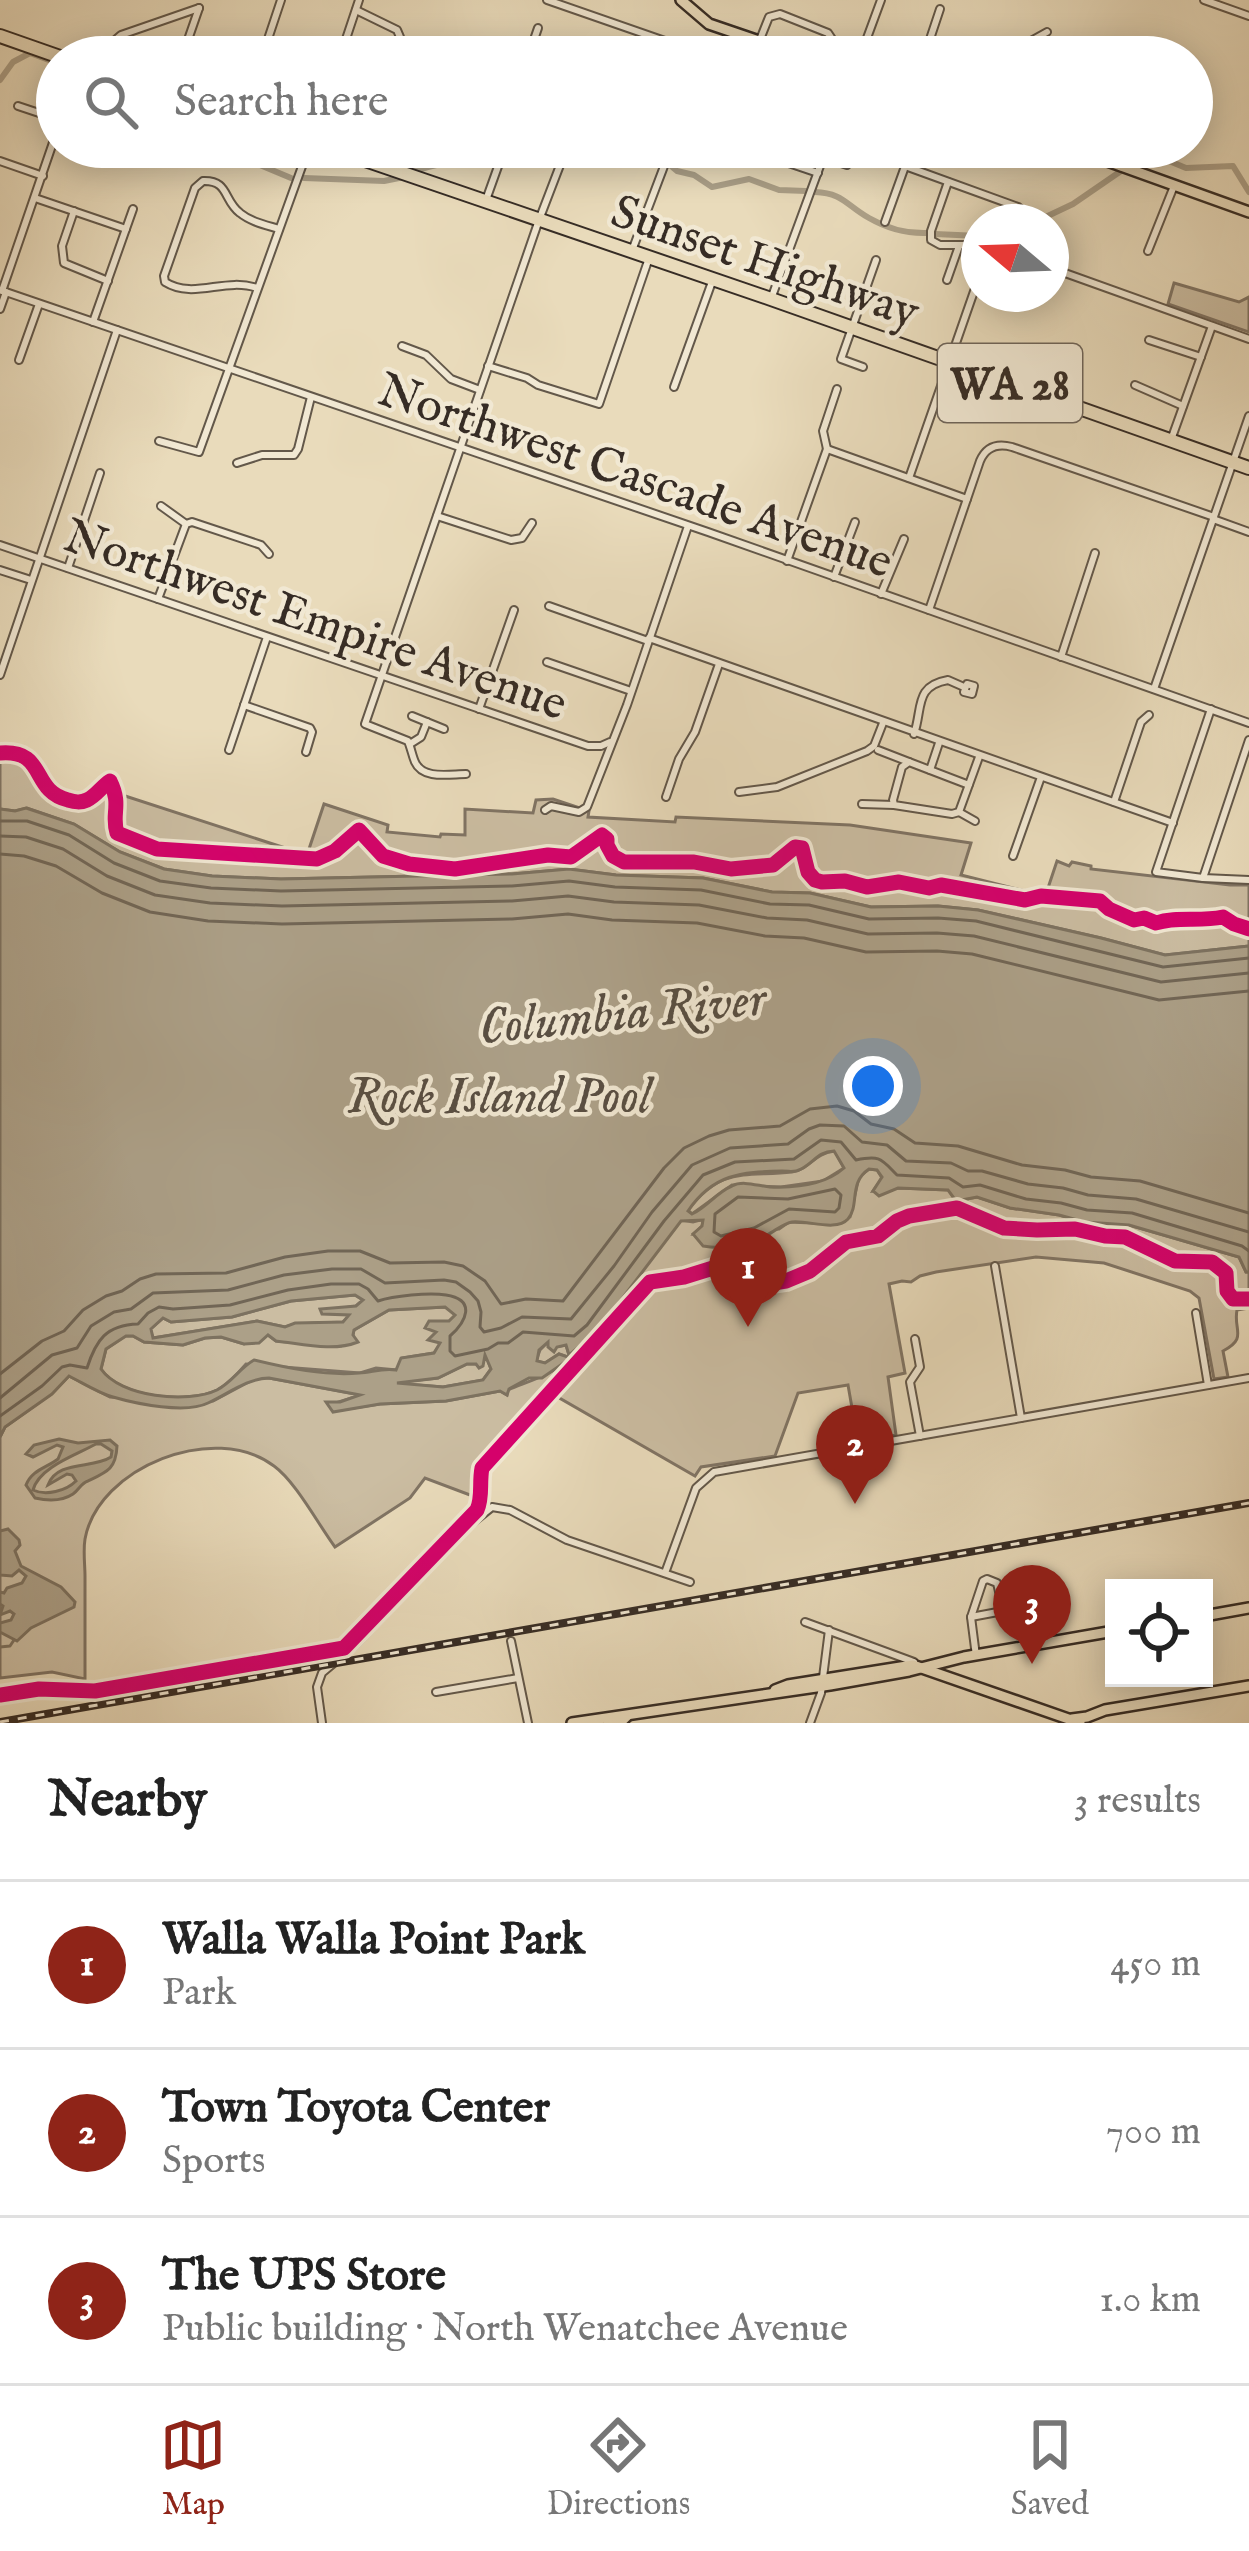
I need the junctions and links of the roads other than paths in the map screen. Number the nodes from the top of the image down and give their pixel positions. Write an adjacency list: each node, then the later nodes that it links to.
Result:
1 (281, 0): 14 (street)
2 (359, 0): 8 (street)
3 (547, 0): 18 (street)
4 (681, 0): 19 (main road)
5 (881, 0): 22 (street)
6 (1204, 0): 9 (street)
7 (940, 9): 23 (street)
8 (356, 10): 15 (street); 16 (street)
9 (1249, 16)
10 (538, 28): 17 (street)
11 (1047, 32): 24 (street)
12 (120, 36): 13 (street)
13 (189, 36)
14 (269, 36)
15 (347, 36)
16 (400, 36)
17 (535, 36)
18 (651, 36)
19 (742, 36)
20 (761, 36): 21 (street)
21 (830, 36)
22 (868, 36)
23 (931, 36)
24 (1040, 36)
25 (0, 37): 26 (highway)
26 (36, 49)
27 (18, 106): 28 (street)
28 (36, 112)
29 (0, 161): 42 (street)
30 (45, 168): 42 (street)
31 (301, 168): 54 (street)
32 (388, 168): 46 (highway, Sunset Highway / WA 28)
33 (497, 168): 46 (street)
34 (559, 168): 51 (street)
35 (663, 168): 57 (street)
36 (806, 168): 41 (street)
37 (819, 168): 41 (street)
38 (904, 168): 52 (street)
39 (910, 168): 43 (street)
40 (1123, 168): 44 (main road)
41 (818, 172): 66 (street)
42 (43, 176): 45 (street)
43 (948, 182): 47 (street); 55 (street)
44 (1174, 185): 50 (main road); 56 (street)
45 (35, 198): 49 (street); 65 (street)
46 (485, 201): 51 (highway, Sunset Highway / WA 28)
47 (1010, 204)
48 (133, 209): 53 (street)
49 (74, 211): 53 (street); 63 (street)
50 (1249, 212)
51 (538, 220): 57 (highway, Sunset Highway / WA 28); 80 (street)
52 (885, 222)
53 (126, 229): 63 (street)
54 (279, 230): 64 (street); 64 (street)
55 (959, 246): 62 (street)
56 (1148, 251)
57 (632, 252): 58 (highway, Sunset Highway / WA 28)
58 (649, 258): 61 (highway, Sunset Highway / WA 28); 80 (street)
59 (876, 260): 72 (street)
60 (1069, 274): 71 (street)
61 (713, 279): 66 (highway, Sunset Highway / WA 28); 84 (street)
62 (947, 280)
63 (107, 281): 70 (street)
64 (258, 289): 82 (street)
65 (3, 291): 67 (street, Northwest Cascade Avenue); 68 (street)
66 (771, 299): 72 (highway, Sunset Highway / WA 28)
67 (39, 304): 70 (street, Northwest Cascade Avenue); 78 (street)
68 (0, 309)
69 (967, 312): 79 (street)
70 (94, 322): 73 (street, Northwest Cascade Avenue)
71 (1212, 326): 74 (street); 77 (street)
72 (853, 328): 79 (highway, Sunset Highway / WA 28); 81 (street)
73 (118, 330): 82 (street, Northwest Cascade Avenue); 113 (street)
74 (1249, 339)
75 (1149, 340): 77 (street)
76 (402, 346): 86 (street)
77 (1201, 358): 88 (street)
78 (20, 359)
79 (950, 362): 91 (highway, Sunset Highway / WA 28); 99 (street)
80 (488, 366): 86 (street)
81 (862, 367)
82 (230, 368): 87 (street, Northwest Cascade Avenue); 92 (street)
83 (1135, 385): 88 (street)
84 (674, 387)
85 (838, 389): 94 (street)
86 (480, 390): 93 (street)
87 (311, 397): 93 (street, Northwest Cascade Avenue); 96 (street)
88 (1183, 406): 91 (street)
89 (1249, 416): 90 (street)
90 (1247, 426): 95 (street)
91 (1171, 440): 95 (highway, Sunset Highway / WA 28)
92 (159, 441)
93 (460, 447): 102 (street); 107 (street, Northwest Cascade Avenue)
94 (827, 449): 99 (street); 114 (street)
95 (1233, 462): 97 (highway, Sunset Highway / WA 28); 103 (street)
96 (237, 463)
97 (1249, 468)
98 (100, 473): 115 (street)
99 (909, 478): 100 (street)
100 (968, 499): 103 (street); 123 (street)
101 (161, 506): 106 (street)
102 (436, 516): 105 (street); 131 (street)
103 (1213, 518): 108 (street); 133 (street)
104 (855, 522): 117 (street)
105 (532, 523)
106 (185, 524): 112 (street); 120 (street)
107 (688, 526): 114 (street, Northwest Cascade Avenue); 125 (street)
108 (1249, 532)
109 (904, 539): 119 (street)
110 (0, 545): 113 (street, Northwest Empire Avenue)
111 (1095, 553): 127 (street)
112 (269, 554)
113 (39, 558): 115 (street, Northwest Empire Avenue); 118 (street)
114 (787, 561): 117 (street, Northwest Cascade Avenue)
115 (68, 568): 120 (street, Northwest Empire Avenue)
116 (0, 570): 118 (street)
117 (834, 577): 119 (street, Northwest Cascade Avenue)
118 (31, 580): 126 (street)
119 (881, 594): 123 (street, Northwest Cascade Avenue)
120 (158, 599): 124 (street, Northwest Empire Avenue)
121 (549, 606): 125 (street)
122 (514, 610): 136 (street)
123 (929, 610): 127 (street, Northwest Cascade Avenue)
124 (267, 637): 131 (street, Northwest Empire Avenue); 135 (street)
125 (649, 640): 129 (street); 134 (street)
126 (4, 642): 130 (street)
127 (1061, 657): 133 (street, Northwest Cascade Avenue)
128 (547, 662): 134 (street)
129 (719, 664): 142 (street); 159 (street)
130 (0, 676)
131 (381, 676): 136 (street, Northwest Empire Avenue); 148 (street)
132 (964, 687): 144 (street)
133 (1154, 689): 137 (street, Northwest Cascade Avenue)
134 (631, 691): 146 (street)
135 (244, 705): 149 (street); 151 (street)
136 (479, 709): 146 (street, Northwest Empire Avenue)
137 (1211, 709): 141 (street, Northwest Cascade Avenue); 166 (street)
138 (1149, 715): 160 (street)
139 (412, 716): 140 (street)
140 (427, 722): 143 (street); 148 (street)
141 (1249, 722)
142 (883, 723): 144 (street); 158 (street)
143 (445, 728)
144 (914, 734): 147 (street)
145 (1249, 740): 168 (street)
146 (610, 742): 163 (street)
147 (938, 742): 152 (street); 154 (street)
148 (410, 744): 155 (street)
149 (229, 750)
150 (878, 750): 153 (street)
151 (306, 752)
152 (980, 756): 156 (street); 157 (street)
153 (909, 762): 154 (street); 162 (street)
154 (928, 769): 157 (street)
155 (466, 774)
156 (1041, 777): 160 (street); 167 (street)
157 (969, 785): 164 (street)
158 (739, 792)
159 (666, 797)
160 (1114, 802): 166 (street)
161 (862, 804): 162 (street)
162 (895, 805): 164 (street)
163 (545, 810)
164 (959, 812): 165 (street)
165 (975, 821)
166 (1173, 823): 168 (street)
167 (1013, 856)
168 (1203, 878): 169 (street)
169 (1249, 880)
170 (995, 1266): 175 (street)
171 (1196, 1313): 174 (street)
172 (915, 1339): 176 (street)
173 (1249, 1378): 174 (street)
174 (1208, 1385): 175 (street)
175 (1021, 1418): 176 (street)
176 (920, 1436): 177 (street)
177 (665, 1573): 178 (street); 199 (street)
178 (690, 1582)
179 (1249, 1608): 180 (main road)
180 (1213, 1614)
181 (971, 1617): 181 (street); 186 (street)
182 (805, 1622): 183 (street)
183 (829, 1630): 187 (street); 190 (street)
184 (1105, 1633): 186 (main road)
185 (511, 1641): 188 (street)
186 (970, 1656): 187 (main road); 189 (main road)
187 (922, 1666): 189 (main road); 190 (main road)
188 (518, 1678): 193 (street); 200 (street)
189 (961, 1680): 198 (main road)
190 (823, 1682): 192 (main road); 194 (main road); 195 (street)
191 (1249, 1686): 196 (main road)
192 (797, 1690): 194 (main road); 195 (street)
193 (436, 1692)
194 (769, 1692): 197 (main road)
195 (817, 1705): 203 (street)
196 (1121, 1708): 198 (main road); 204 (main road)
197 (627, 1716): 201 (main road); 202 (main road)
198 (1075, 1721)
199 (322, 1723)
200 (528, 1723)
201 (572, 1723)
202 (608, 1723)
203 (811, 1723)
204 (1101, 1723)

